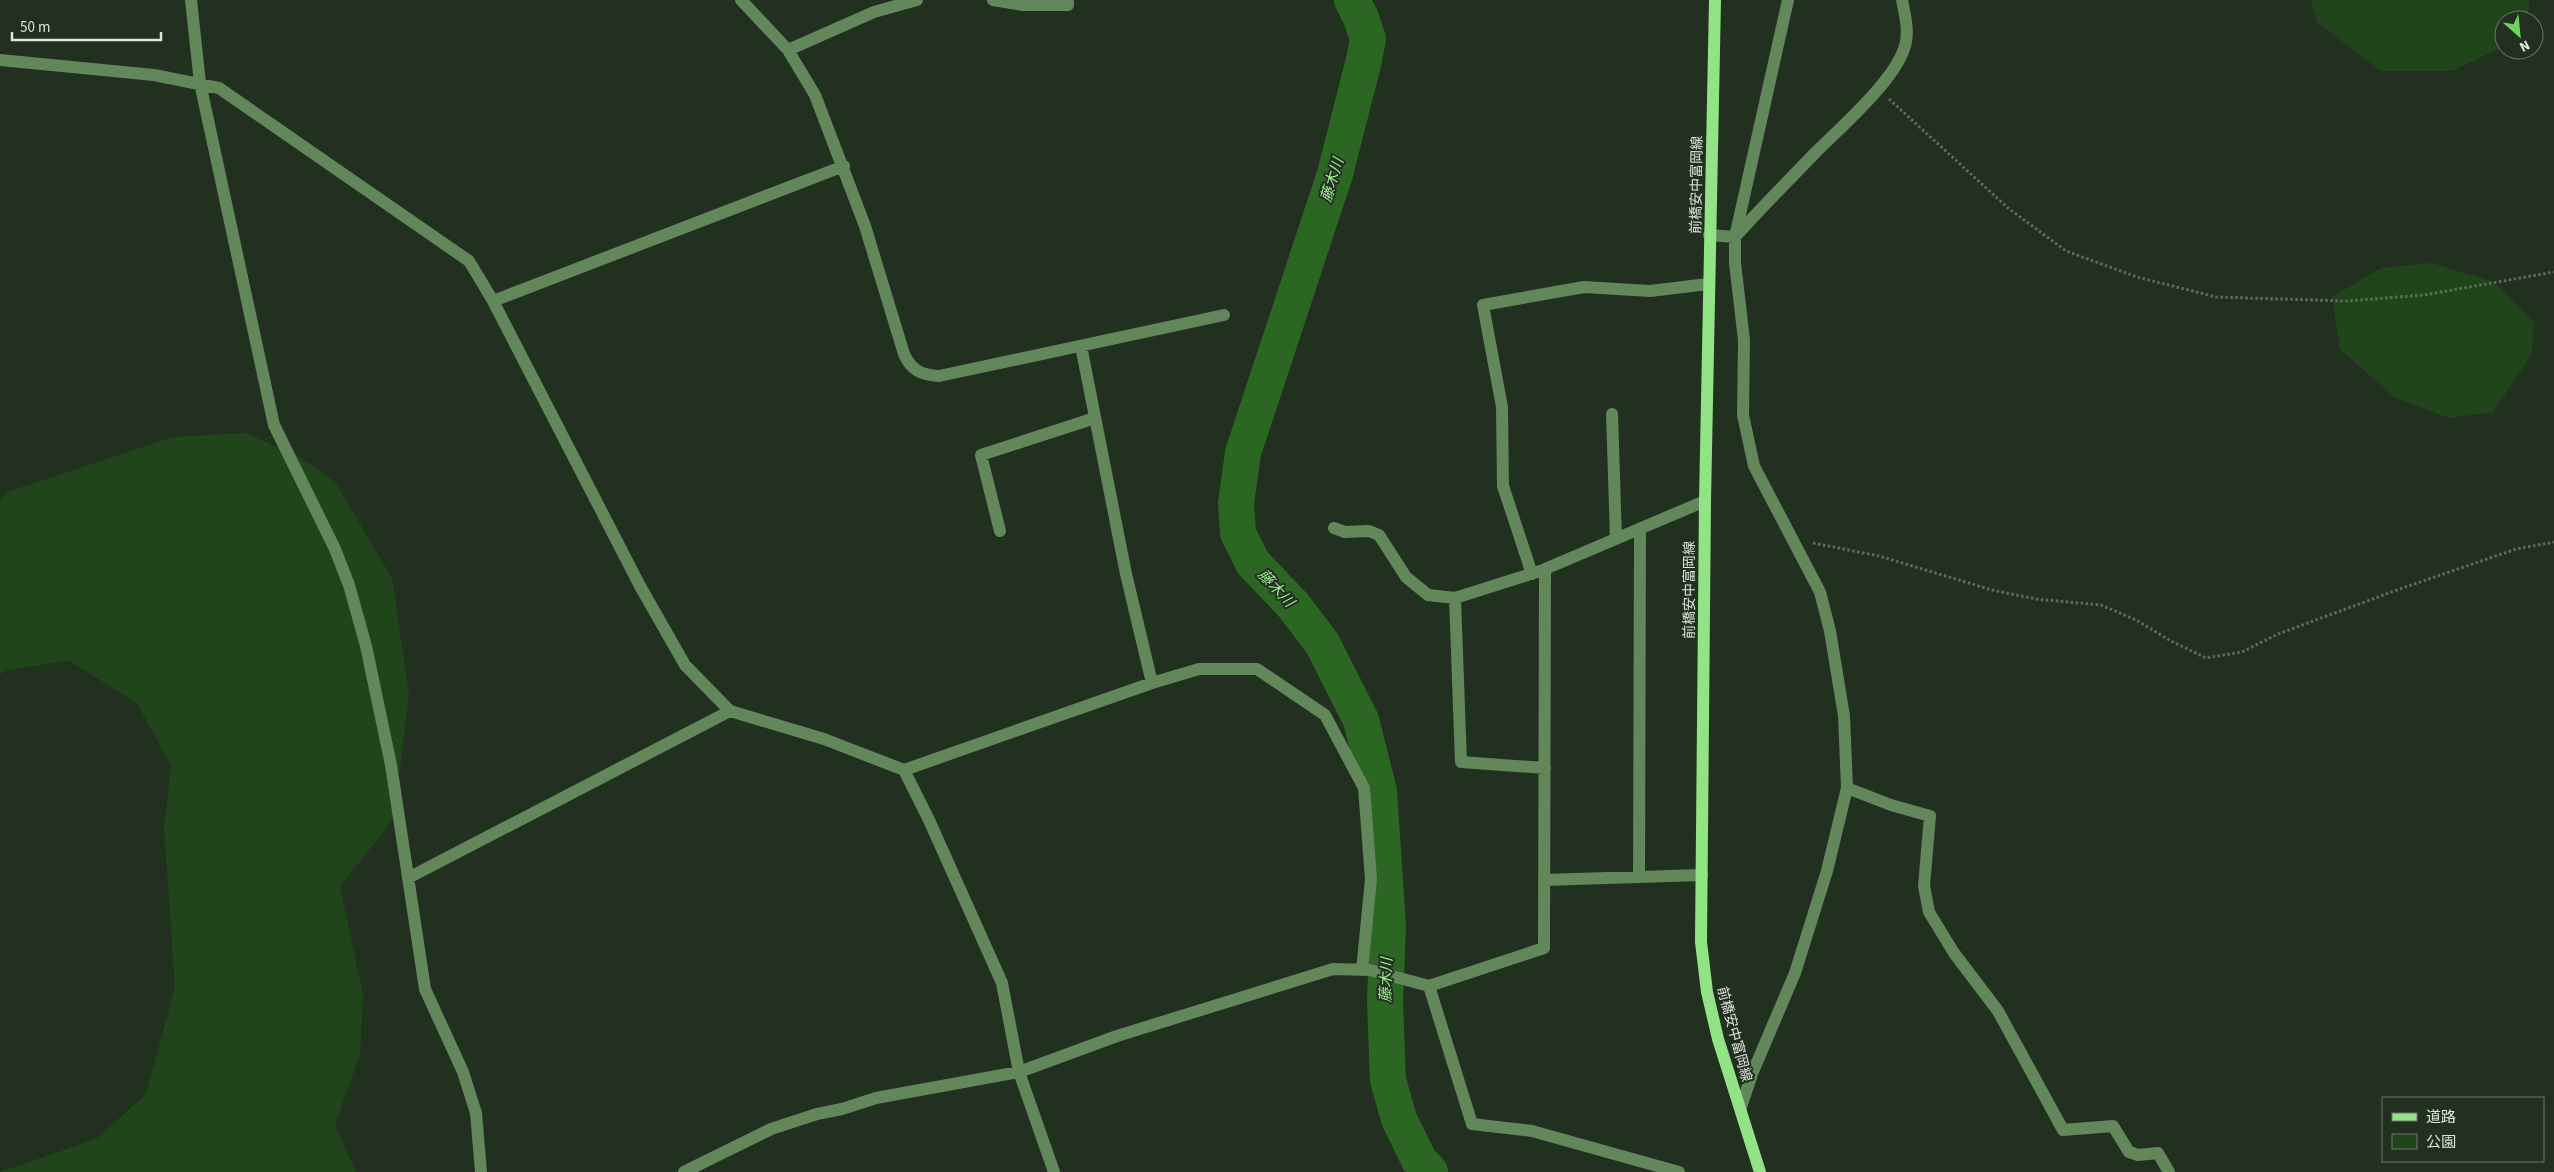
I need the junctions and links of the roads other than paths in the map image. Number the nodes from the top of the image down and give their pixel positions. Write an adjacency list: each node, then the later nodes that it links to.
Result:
1 (191, 0): 11 (street)
2 (741, 0): 9 (street)
3 (917, 0): 9 (street)
4 (993, 0): 5 (street)
5 (1068, 0)
6 (1715, 0): 13 (main road, 前橋安中富岡線)
7 (1788, 0): 14 (street)
8 (1902, 0): 14 (street)
9 (788, 50): 12 (street)
10 (0, 60): 11 (street)
11 (200, 84): 16 (street); 36 (street)
12 (844, 166): 16 (street); 18 (street)
13 (1709, 235): 14 (street); 15 (main road, 前橋安中富岡線)
14 (1736, 236): 33 (street)
15 (1708, 284): 21 (main road, 前橋安中富岡線); 27 (street)
16 (493, 301): 30 (street)
17 (1224, 315): 18 (street)
18 (1082, 346): 20 (street)
19 (1612, 414): 25 (street)
20 (1095, 418): 24 (street); 29 (street)
21 (1705, 502): 23 (street); 34 (main road, 前橋安中富岡線)
22 (1334, 528): 28 (street)
23 (1640, 529): 25 (street); 35 (street)
24 (1000, 531)
25 (1616, 539): 26 (street)
26 (1545, 569): 27 (street); 31 (street)
27 (1532, 574): 28 (street)
28 (1455, 598): 31 (street)
29 (1152, 683): 32 (street); 38 (street)
30 (730, 711): 32 (street); 36 (street)
31 (1544, 768): 37 (street)
32 (904, 770): 40 (street)
33 (1847, 788): 41 (street); 47 (street)
34 (1702, 875): 35 (street); 41 (main road, 前橋安中富岡線)
35 (1639, 877): 37 (street)
36 (408, 878): 42 (street)
37 (1544, 880): 39 (street)
38 (1366, 970): 39 (street); 40 (street)
39 (1429, 986): 45 (street)
40 (1019, 1072): 43 (street); 44 (street)
41 (1741, 1107): 46 (main road, 前橋安中富岡線)
42 (481, 1172)
43 (684, 1172)
44 (1054, 1172)
45 (1679, 1172)
46 (1760, 1172)
47 (2169, 1172)

